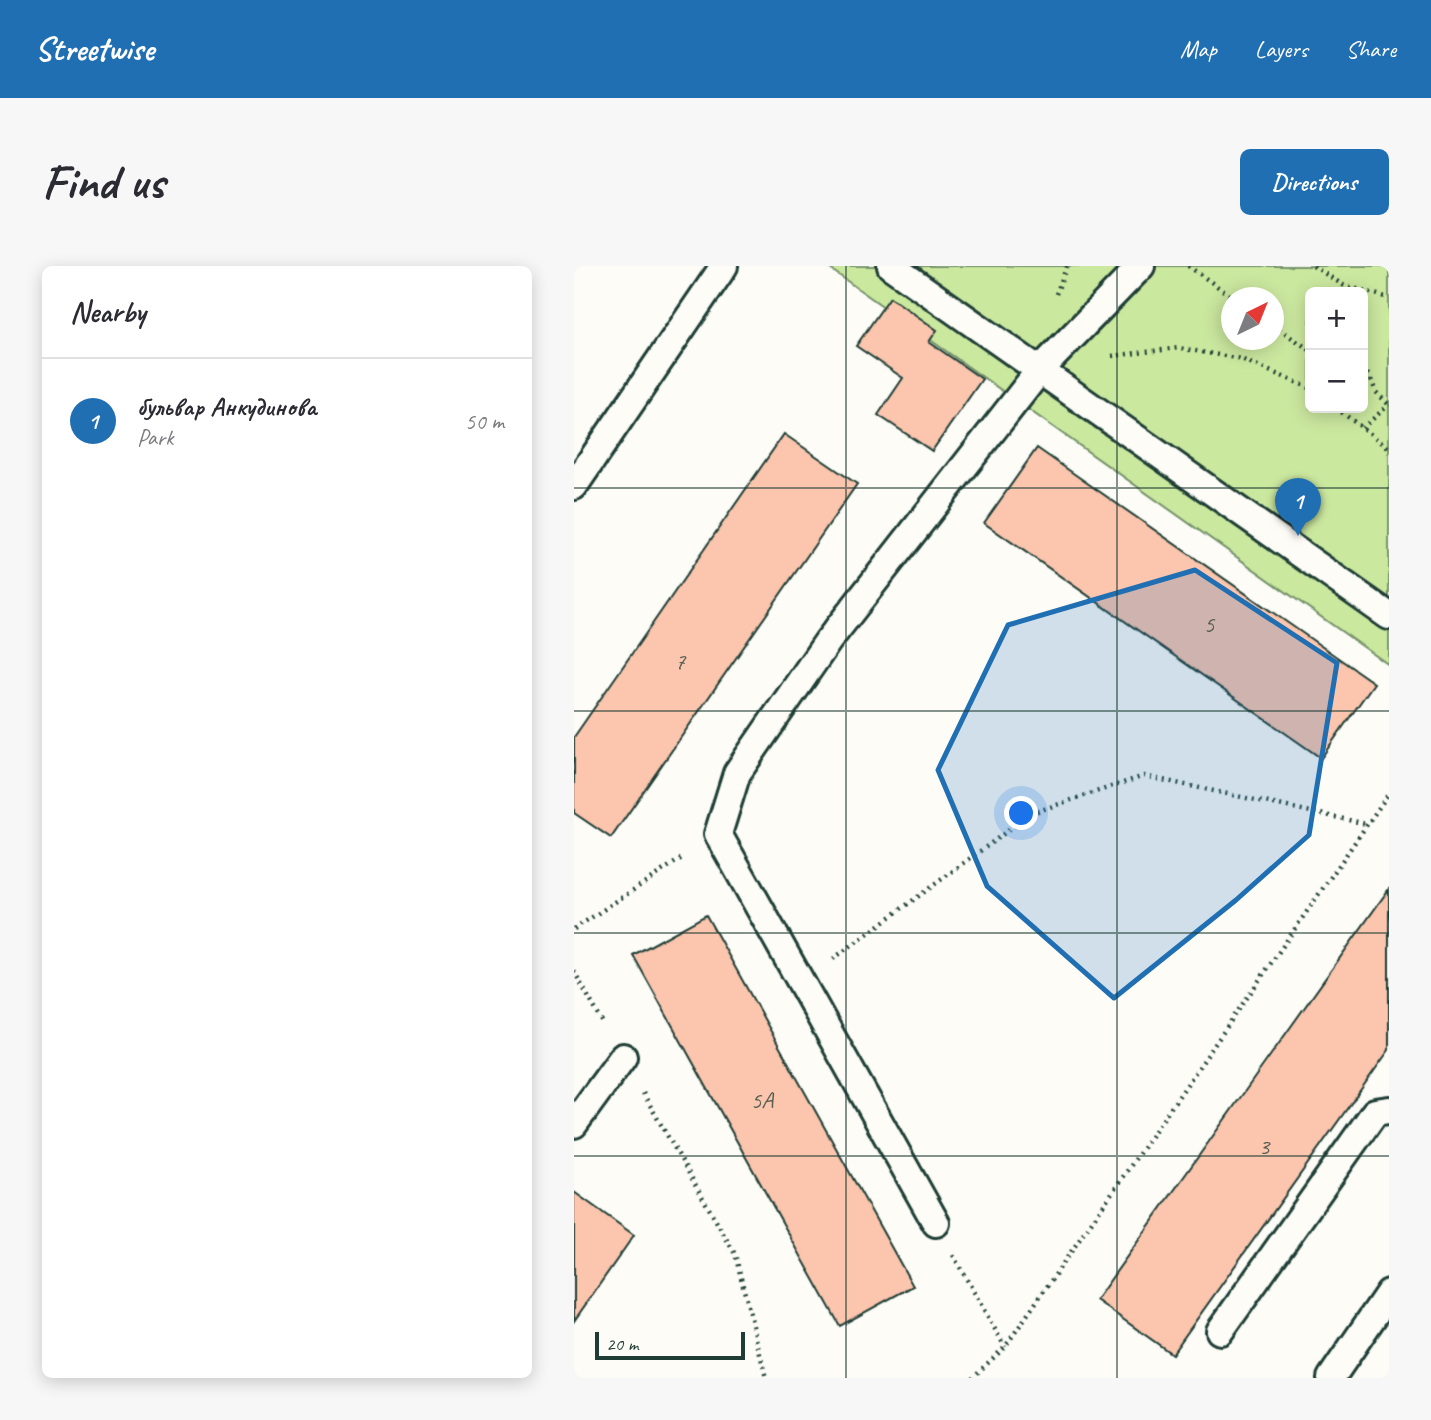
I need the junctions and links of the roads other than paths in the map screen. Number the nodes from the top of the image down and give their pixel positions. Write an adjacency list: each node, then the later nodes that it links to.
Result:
1 (724, 266): 5 (lane)
2 (891, 266): 4 (lane)
3 (1141, 266): 4 (lane)
4 (1039, 370): 6 (lane); 10 (lane)
5 (574, 486)
6 (1389, 616)
7 (623, 1057): 9 (lane)
8 (1389, 1110): 12 (lane)
9 (574, 1124)
10 (936, 1223)
11 (1389, 1293): 13 (lane)
12 (1220, 1331)
13 (1331, 1378)

